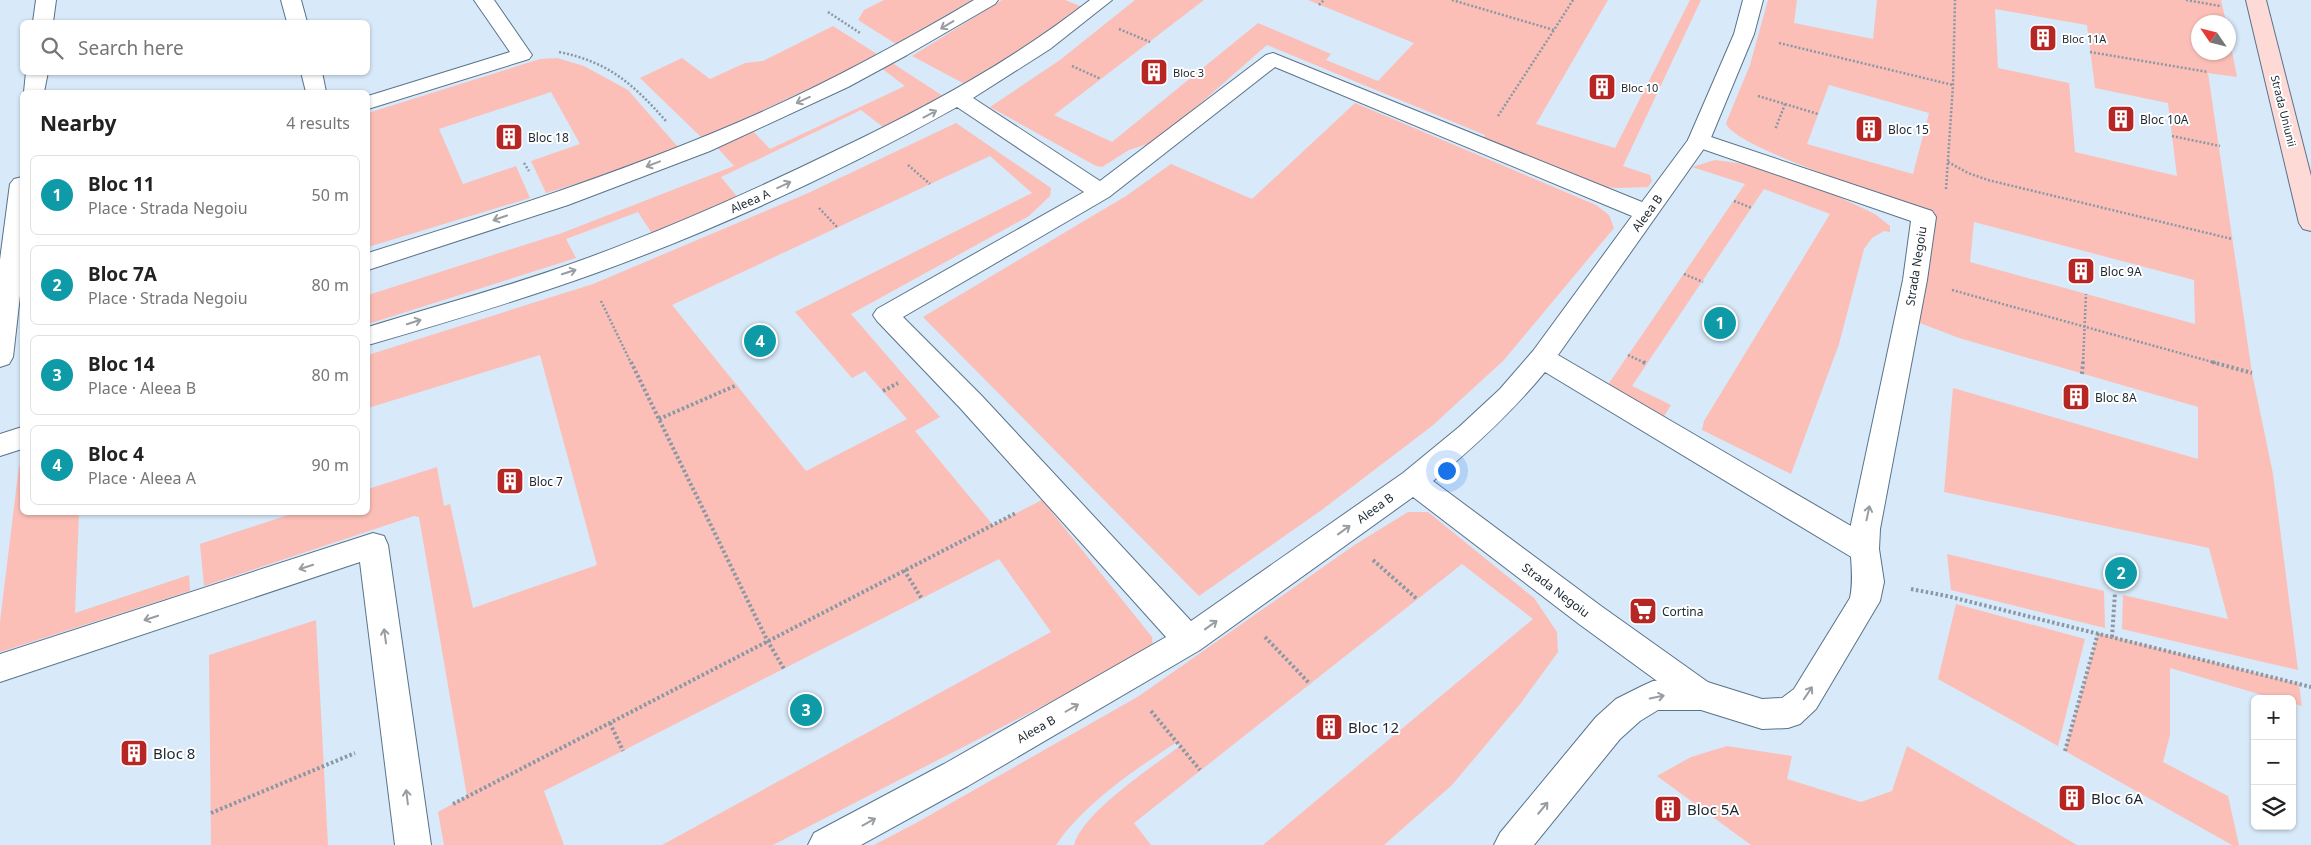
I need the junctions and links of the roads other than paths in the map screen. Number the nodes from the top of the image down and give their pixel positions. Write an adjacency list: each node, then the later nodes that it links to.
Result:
1 (46, 0): 8 (street)
2 (291, 0): 9 (street)
3 (484, 0): 15 (street)
4 (988, 0): 21 (street, one-way to 21)
5 (1102, 0): 14 (street, Aleea A)
6 (1753, 0): 16 (street, Aleea B)
7 (2256, 0): 20 (main road, Strada Uniunii)
8 (43, 20)
9 (296, 20)
10 (36, 75): 12 (street)
11 (312, 75): 13 (street)
12 (34, 90)
13 (316, 90)
14 (959, 98): 17 (street); 22 (street, Aleea A, one-way to 14)
15 (370, 102)
16 (1699, 140): 19 (street, Aleea B); 30 (street, Strada Negoiu, one-way to 16)
17 (1101, 192): 19 (street); 31 (street)
18 (20, 208): 23 (street)
19 (1646, 213): 24 (street, Aleea B)
20 (2311, 223)
21 (370, 261)
22 (370, 335)
23 (0, 357)
24 (1542, 358): 29 (street, Aleea B); 30 (street)
25 (20, 363): 26 (street)
26 (0, 368)
27 (20, 439): 28 (street)
28 (0, 445)
29 (1412, 481): 31 (street, Aleea B, one-way to 29); 33 (street, Strada Negoiu)
30 (1864, 549): 33 (street, Strada Negoiu, one-way to 30)
31 (1189, 640): 35 (street, Aleea B, one-way to 31)
32 (0, 668): 34 (street, one-way to 32)
33 (1701, 695): 36 (street, Strada Negoiu, one-way to 33)
34 (412, 836)
35 (826, 845)
36 (1512, 845)

